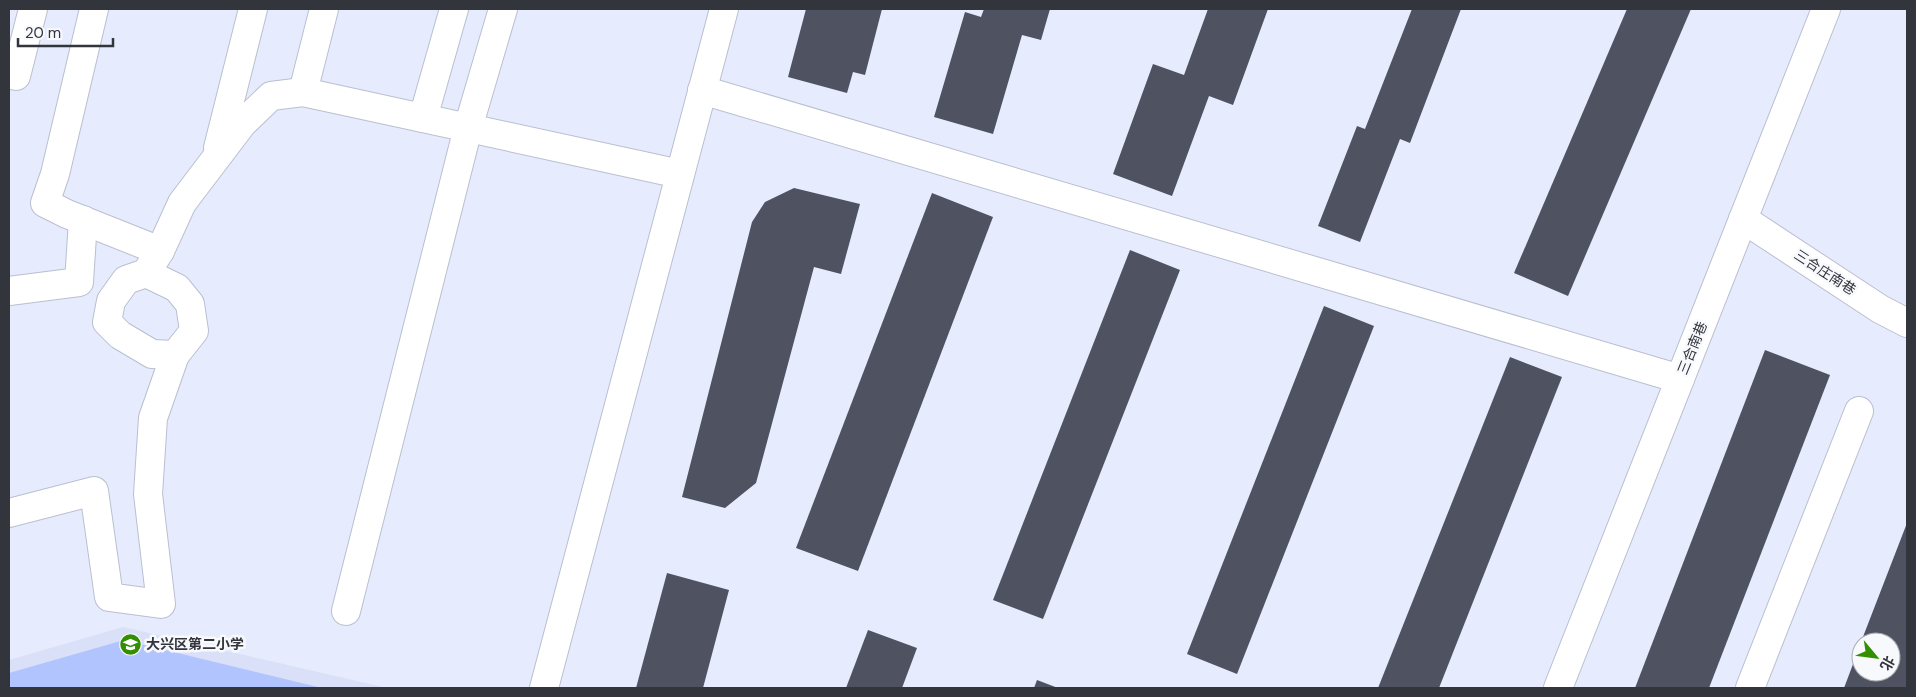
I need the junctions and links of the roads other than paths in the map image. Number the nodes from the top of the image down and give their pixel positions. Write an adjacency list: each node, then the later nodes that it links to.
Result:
1 (33, 9): 9 (street)
2 (94, 9): 17 (street)
3 (253, 9): 14 (street)
4 (324, 9): 11 (street)
5 (454, 9): 12 (street)
6 (503, 9): 13 (street)
7 (724, 9): 10 (street)
8 (1826, 9): 16 (street, 三合南巷)
9 (16, 76)
10 (702, 90): 15 (street); 22 (street)
11 (302, 92): 12 (street); 14 (street)
12 (423, 118): 13 (street)
13 (468, 128): 15 (street); 25 (street)
14 (216, 158): 18 (street)
15 (680, 174): 26 (street)
16 (1744, 218): 20 (street, 三合庄南巷); 22 (street, 三合南巷)
17 (83, 220): 18 (street); 19 (street)
18 (153, 262): 21 (street); 21 (street)
19 (9, 291)
20 (1907, 323)
21 (175, 355): 24 (street)
22 (1680, 379): 27 (street, 三合南巷)
23 (1859, 410): 28 (street)
24 (9, 513)
25 (346, 610)
26 (544, 688)
27 (1558, 688)
28 (1750, 688)

